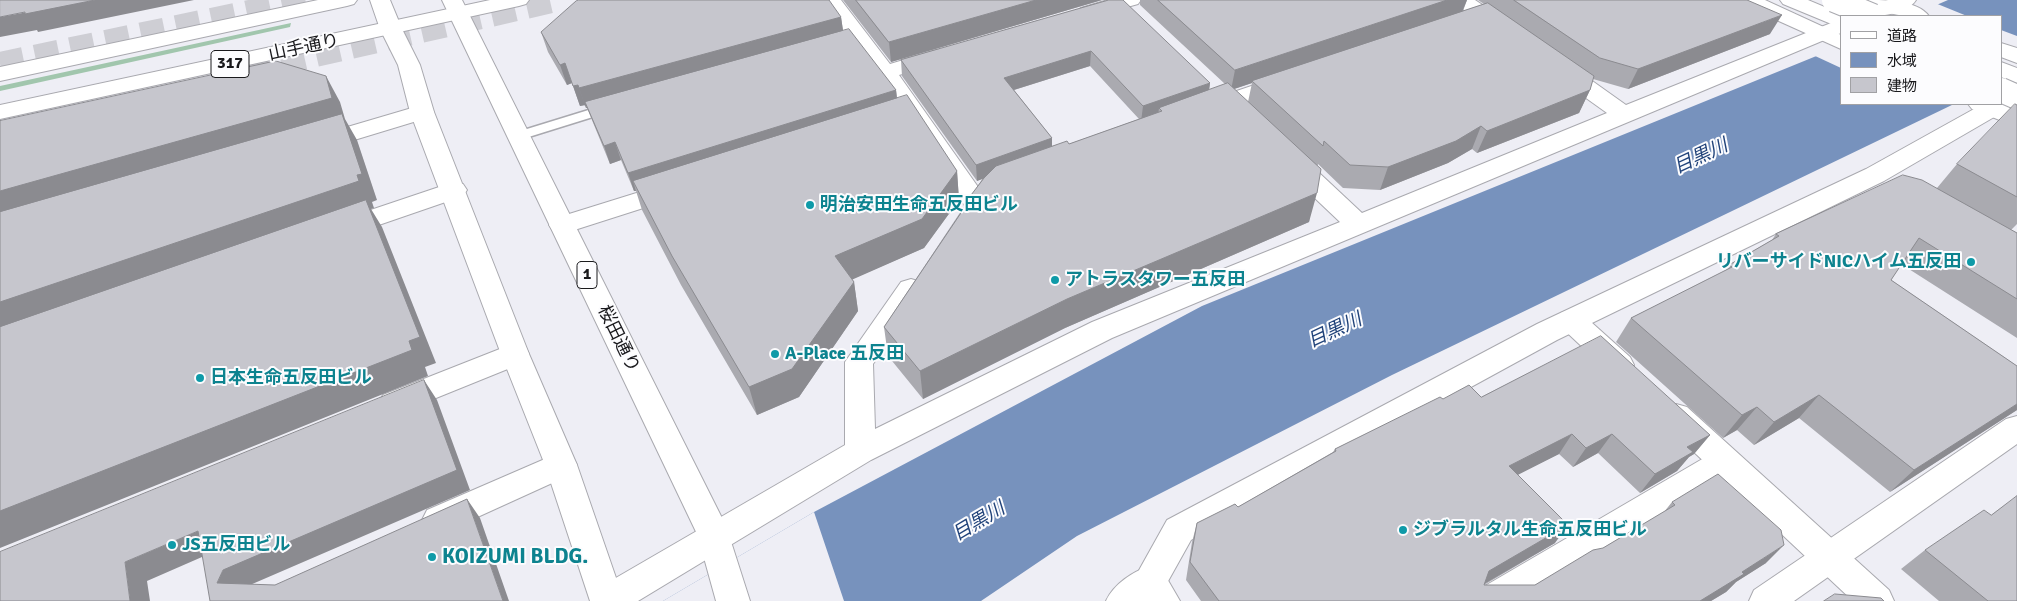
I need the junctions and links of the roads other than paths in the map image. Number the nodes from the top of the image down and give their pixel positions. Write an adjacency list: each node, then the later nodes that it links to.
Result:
1 (347, 0): 27 (main road, 317)
2 (380, 0): 18 (main road)
3 (519, 0): 10 (main road, 山手通り / 317)
4 (830, 0): 26 (main road)
5 (1461, 0): 12 (main road)
6 (1748, 0): 19 (main road)
7 (1790, 0): 19 (main road)
8 (1834, 0): 14 (main road, bridge)
9 (1125, 1): 15 (main road); 16 (main road)
10 (456, 7): 18 (main road, 山手通り / 317); 43 (main road, 桜田通り / 1)
11 (1901, 7): 13 (main road)
12 (1482, 15): 17 (main road); 20 (main road)
13 (1868, 15)
14 (1871, 15)
15 (1069, 18)
16 (1144, 22)
17 (1455, 24)
18 (391, 29): 37 (main road, 山手通り / 317); 38 (main road)
19 (1836, 33): 39 (main road)
20 (1520, 41)
21 (2002, 50): 23 (main road)
22 (955, 52): 26 (main road)
23 (2017, 56)
24 (1543, 57): 39 (main road)
25 (2002, 69): 29 (main road)
26 (883, 73): 50 (main road)
27 (0, 74)
28 (1300, 76): 33 (main road)
29 (2017, 76)
30 (1206, 82): 33 (main road)
31 (2017, 96): 32 (main road)
32 (2002, 100)
33 (1227, 101): 40 (main road); 42 (main road)
34 (622, 104): 43 (lane)
35 (1990, 105): 46 (main road)
36 (1999, 105): 41 (main road)
37 (0, 112)
38 (422, 112): 45 (main road); 49 (main road)
39 (1624, 114): 52 (main road)
40 (1181, 118)
41 (2017, 120)
42 (1248, 121)
43 (518, 136): 51 (main road, 桜田通り / 1)
44 (1276, 147): 52 (main road)
45 (295, 149)
46 (1876, 175): 48 (main road); 55 (main road)
47 (701, 181): 51 (main road)
48 (1900, 189)
49 (454, 190): 53 (main road); 56 (main road)
50 (957, 224)
51 (562, 225): 63 (main road, 桜田通り / 1)
52 (1359, 225): 59 (main road)
53 (316, 238)
54 (928, 265): 59 (main road)
55 (1571, 320): 60 (main road); 65 (main road)
56 (515, 354): 57 (main road); 61 (main road)
57 (365, 415)
58 (2017, 428): 64 (main road)
59 (860, 451): 63 (main road)
60 (1723, 460): 64 (main road); 69 (main road)
61 (561, 465): 62 (main road); 66 (main road)
62 (408, 533)
63 (714, 536): 66 (main road); 67 (main road, 桜田通り / 1)
64 (1830, 559): 70 (main road); 71 (main road)
65 (1157, 591): 68 (main road)
66 (607, 601)
67 (733, 601)
68 (1123, 601)
69 (1490, 601)
70 (1766, 601)
71 (1878, 601)

